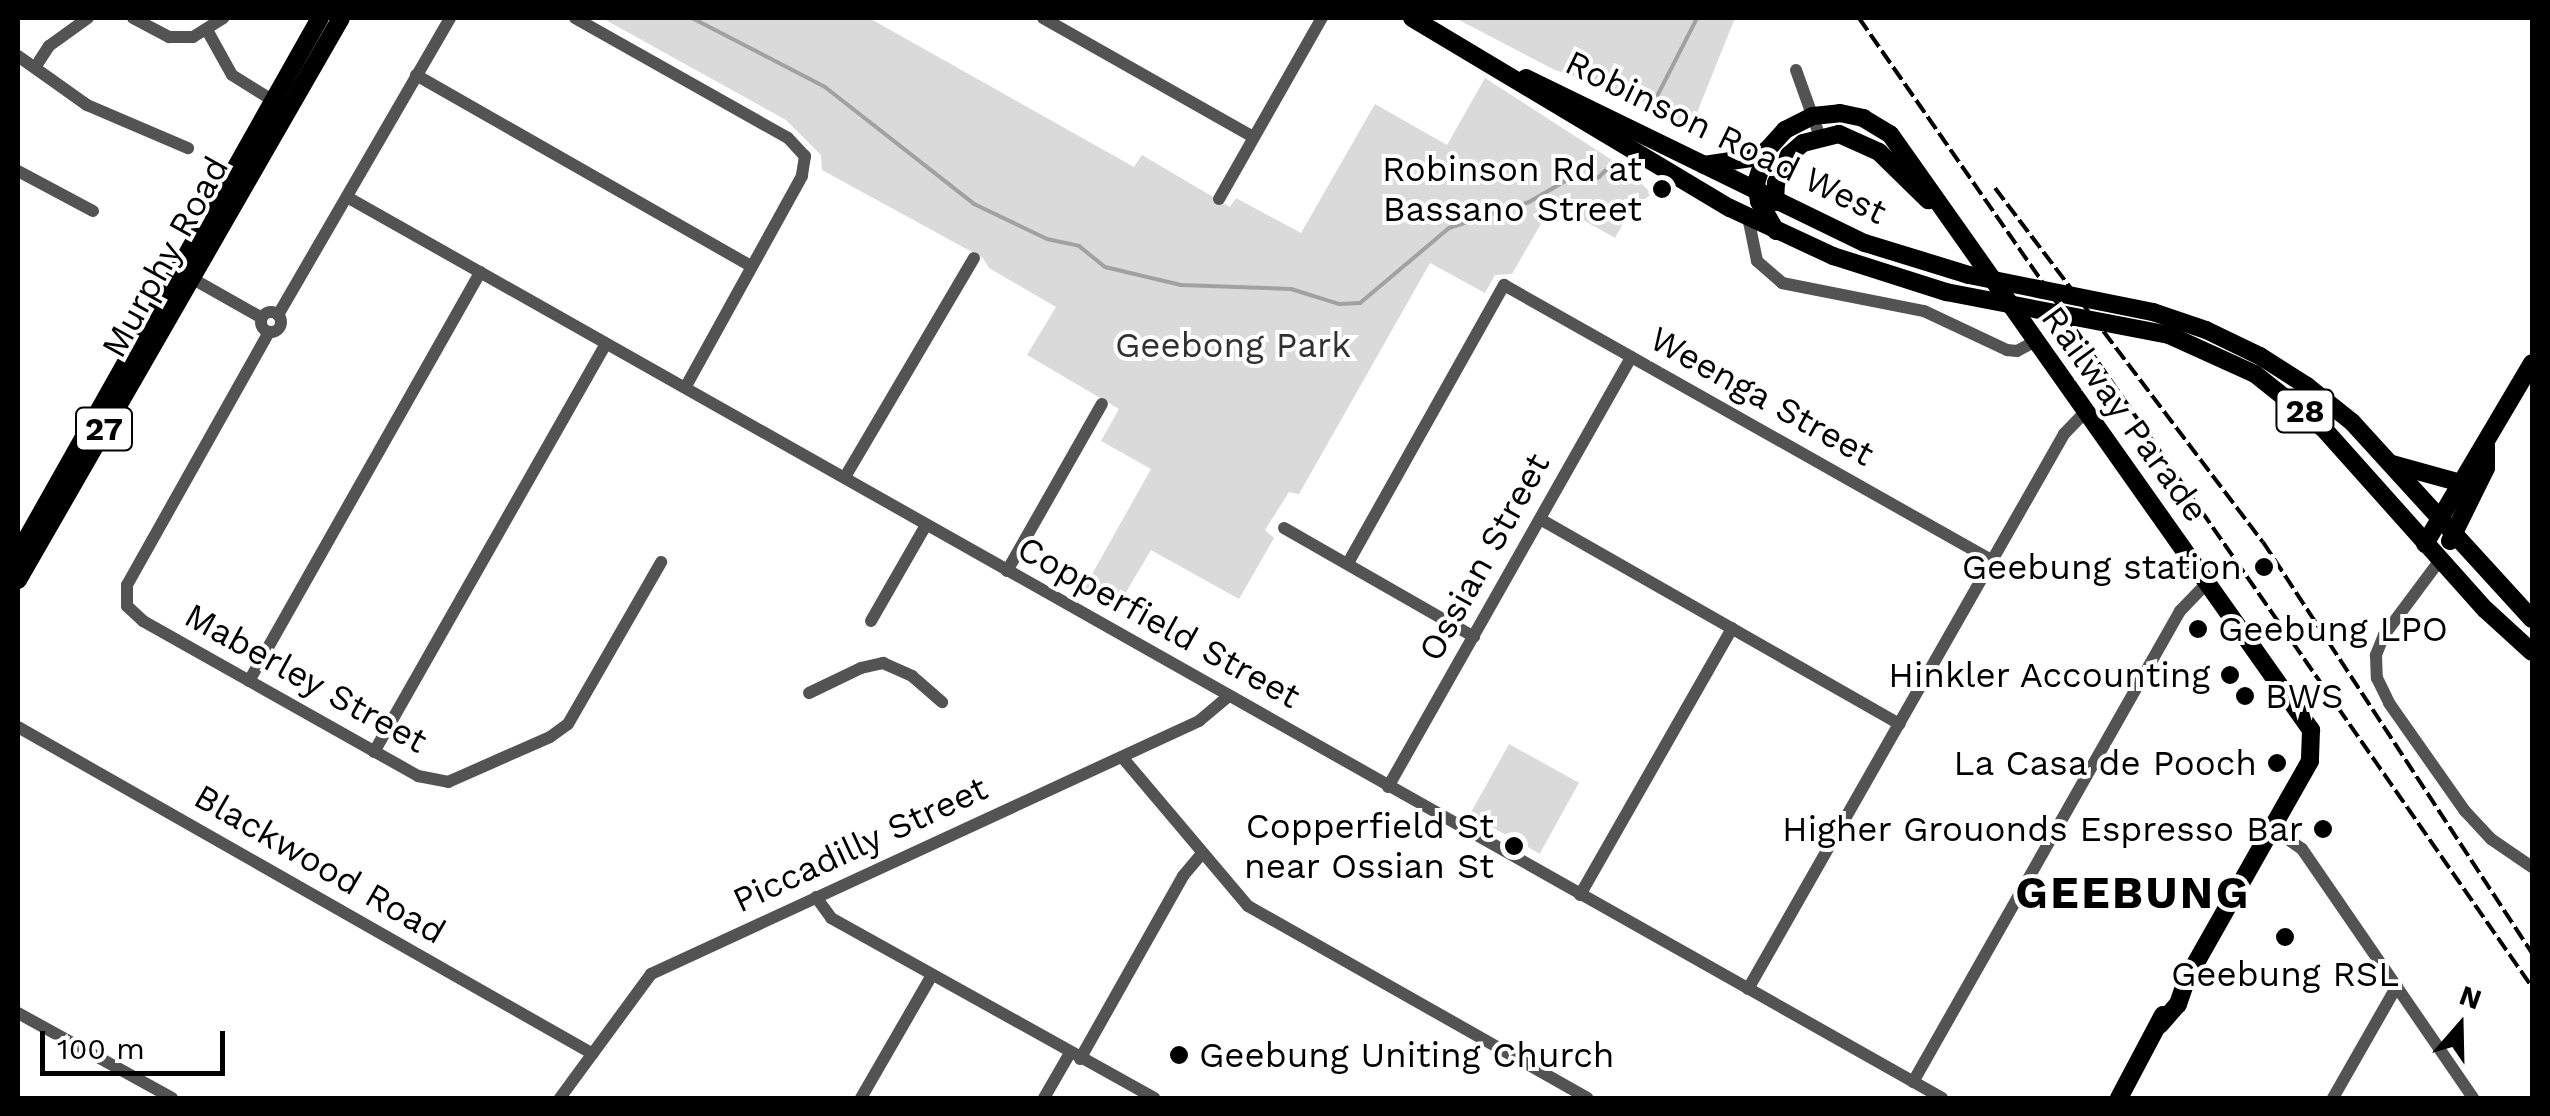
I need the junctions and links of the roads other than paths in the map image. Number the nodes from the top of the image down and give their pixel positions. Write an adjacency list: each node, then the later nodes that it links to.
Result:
1 (88, 18): 13 (street)
2 (133, 18): 11 (street)
3 (224, 18): 11 (street)
4 (320, 18): 17 (main road, Murphy Road / 27)
5 (342, 18): 36 (main road, Murphy Road / 27)
6 (450, 18): 16 (street)
7 (575, 18): 34 (street)
8 (1043, 18): 19 (street)
9 (1322, 18): 19 (street)
10 (1417, 19): 15 (main road, Robinson Road West / 28)
11 (208, 30): 17 (street)
12 (18, 56): 13 (street)
13 (36, 66): 21 (street)
14 (1796, 70): 18 (street)
15 (1512, 73): 23 (main road, Robinson Road West / 28); 30 (main road, Robinson Road West / 28)
16 (416, 75): 26 (street); 34 (street)
17 (272, 100): 36 (main road, Murphy Road / 27)
18 (1813, 116): 20 (street); 22 (main road); 31 (main road, Railway Parade)
19 (1253, 137): 27 (street)
20 (1820, 137): 28 (main road); 31 (main road, Railway Parade)
21 (188, 148)
22 (1764, 156): 23 (main road); 25 (main road)
23 (1704, 165): 25 (main road, Robinson Road West / 28)
24 (18, 171): 29 (street)
25 (1756, 193): 28 (main road, Robinson Road West / 28); 32 (main road)
26 (347, 197): 35 (street, Copperfield Street); 37 (street)
27 (1218, 199)
28 (1775, 202): 48 (main road, Robinson Road West / 28)
29 (93, 212)
30 (1748, 217): 32 (main road, Robinson Road West / 28); 40 (street, Robinson Road West)
31 (1948, 220): 40 (main road, Railway Parade)
32 (1776, 231): 56 (main road, Robinson Road West / 28)
33 (974, 258): 49 (street)
34 (751, 266): 44 (street)
35 (480, 272): 41 (street, Copperfield Street); 70 (street)
36 (185, 275): 38 (street); 57 (main road, Murphy Road / 27); 63 (main road, Murphy Road / 27)
37 (278, 315): 38 (street); 39 (street)
38 (262, 318): 39 (street)
39 (269, 332): 70 (street, Maberley Street)
40 (2034, 342): 46 (main road, Railway Parade)
41 (606, 344): 44 (street, Copperfield Street); 76 (street)
42 (1632, 357): 51 (street, Ossian Street); 58 (street, Weenga Street); 61 (street, Weenga Street)
43 (2532, 363): 47 (main road)
44 (686, 386): 49 (street, Copperfield Street)
45 (1102, 404): 62 (street)
46 (2086, 410): 58 (street); 64 (main road, Railway Parade)
47 (2486, 446): 50 (main road); 55 (main road)
48 (2392, 464): 50 (main road); 52 (main road, 28)
49 (846, 476): 53 (street, Copperfield Street)
50 (2461, 483): 52 (main road)
51 (1540, 519): 67 (street); 68 (street, Ossian Street)
52 (2440, 519): 55 (main road, 28); 56 (main road)
53 (926, 525): 62 (street, Copperfield Street); 66 (street)
54 (1284, 528): 61 (street)
55 (2453, 535): 59 (main road); 65 (main road, 28)
56 (2425, 544): 59 (main road, 28)
57 (18, 554)
58 (1991, 560): 74 (street)
59 (2440, 560): 69 (main road, 28); 81 (street)
60 (661, 562): 76 (street, Maberley Street)
61 (1348, 564): 68 (street)
62 (1007, 571): 72 (street, Copperfield Street)
63 (18, 580)
64 (2206, 584): 79 (main road, Railway Parade); 90 (street)
65 (2532, 618)
66 (871, 621)
67 (1732, 628): 74 (street); 82 (street)
68 (1474, 638): 78 (street, Ossian Street)
69 (2532, 652)
70 (249, 681): 76 (street, Maberley Street)
71 (809, 693): 73 (street)
72 (1230, 696): 77 (street, Piccadilly Street); 78 (street, Copperfield Street)
73 (942, 702)
74 (1900, 724): 86 (street)
75 (18, 727): 88 (street, Blackwood Road)
76 (374, 752)
77 (1122, 757): 80 (street); 83 (street, Piccadilly Street)
78 (1388, 786): 82 (street, Copperfield Street)
79 (2272, 828): 85 (street); 98 (main road)
80 (1202, 853): 89 (street); 96 (street)
81 (2532, 867)
82 (1580, 896): 86 (street, Copperfield Street)
83 (816, 897): 84 (street); 88 (street, Piccadilly Street)
84 (932, 975): 89 (street); 93 (street)
85 (2397, 986): 99 (street); 100 (street)
86 (1748, 990): 90 (street, Copperfield Street)
87 (18, 1013): 91 (street)
88 (593, 1054): 92 (street, Piccadilly Street)
89 (1075, 1056): 94 (street); 95 (street)
90 (1913, 1082): 97 (street, Copperfield Street)
91 (172, 1098)
92 (562, 1098)
93 (860, 1098)
94 (1044, 1098)
95 (1154, 1098)
96 (1588, 1098)
97 (1942, 1098)
98 (2120, 1098)
99 (2333, 1098)
100 (2473, 1098)

